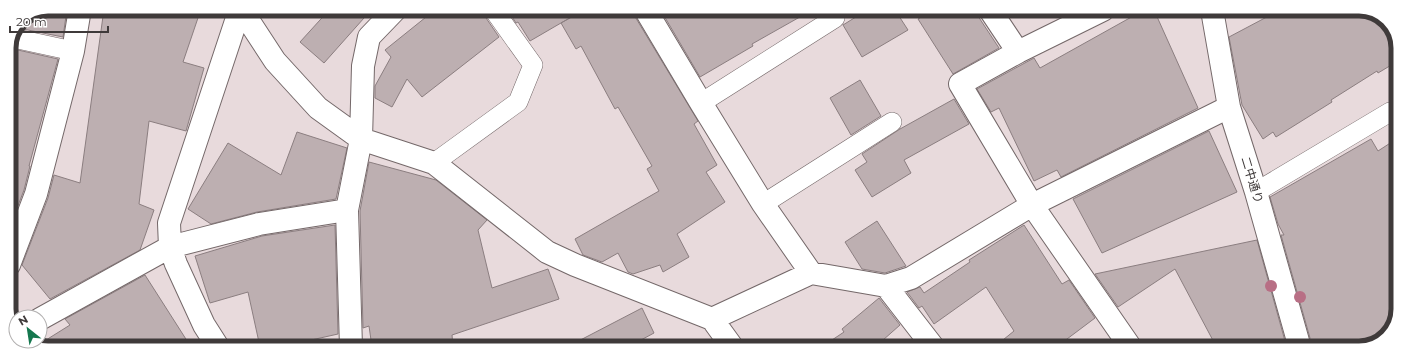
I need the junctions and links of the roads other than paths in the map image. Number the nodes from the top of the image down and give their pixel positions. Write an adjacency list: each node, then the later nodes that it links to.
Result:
1 (79, 16): 12 (street)
2 (239, 16): 25 (street)
3 (246, 16): 18 (street)
4 (389, 16): 18 (street)
5 (498, 16): 19 (lane)
6 (649, 16): 14 (street)
7 (994, 16): 13 (street)
8 (1091, 16): 13 (street)
9 (1213, 16): 15 (street, 二中通り)
10 (835, 18): 14 (lane)
11 (18, 39): 12 (lane)
12 (73, 51): 24 (street)
13 (1018, 52): 22 (street)
14 (701, 103): 21 (street)
15 (1229, 107): 20 (street, 二中通り); 22 (street)
16 (1390, 112): 20 (lane)
17 (892, 122): 21 (lane)
18 (361, 139): 19 (street); 23 (street)
19 (434, 163): 29 (street)
20 (1256, 192): 35 (street, 二中通り)
21 (763, 204): 26 (street)
22 (1032, 205): 27 (street); 34 (street)
23 (347, 210): 25 (street); 31 (street)
24 (16, 247)
25 (170, 247): 28 (street); 30 (street)
26 (812, 273): 27 (street); 29 (street)
27 (886, 286): 33 (street)
28 (48, 315)
29 (712, 319): 32 (street)
30 (214, 341)
31 (351, 341)
32 (728, 341)
33 (929, 341)
34 (1126, 341)
35 (1298, 341)

